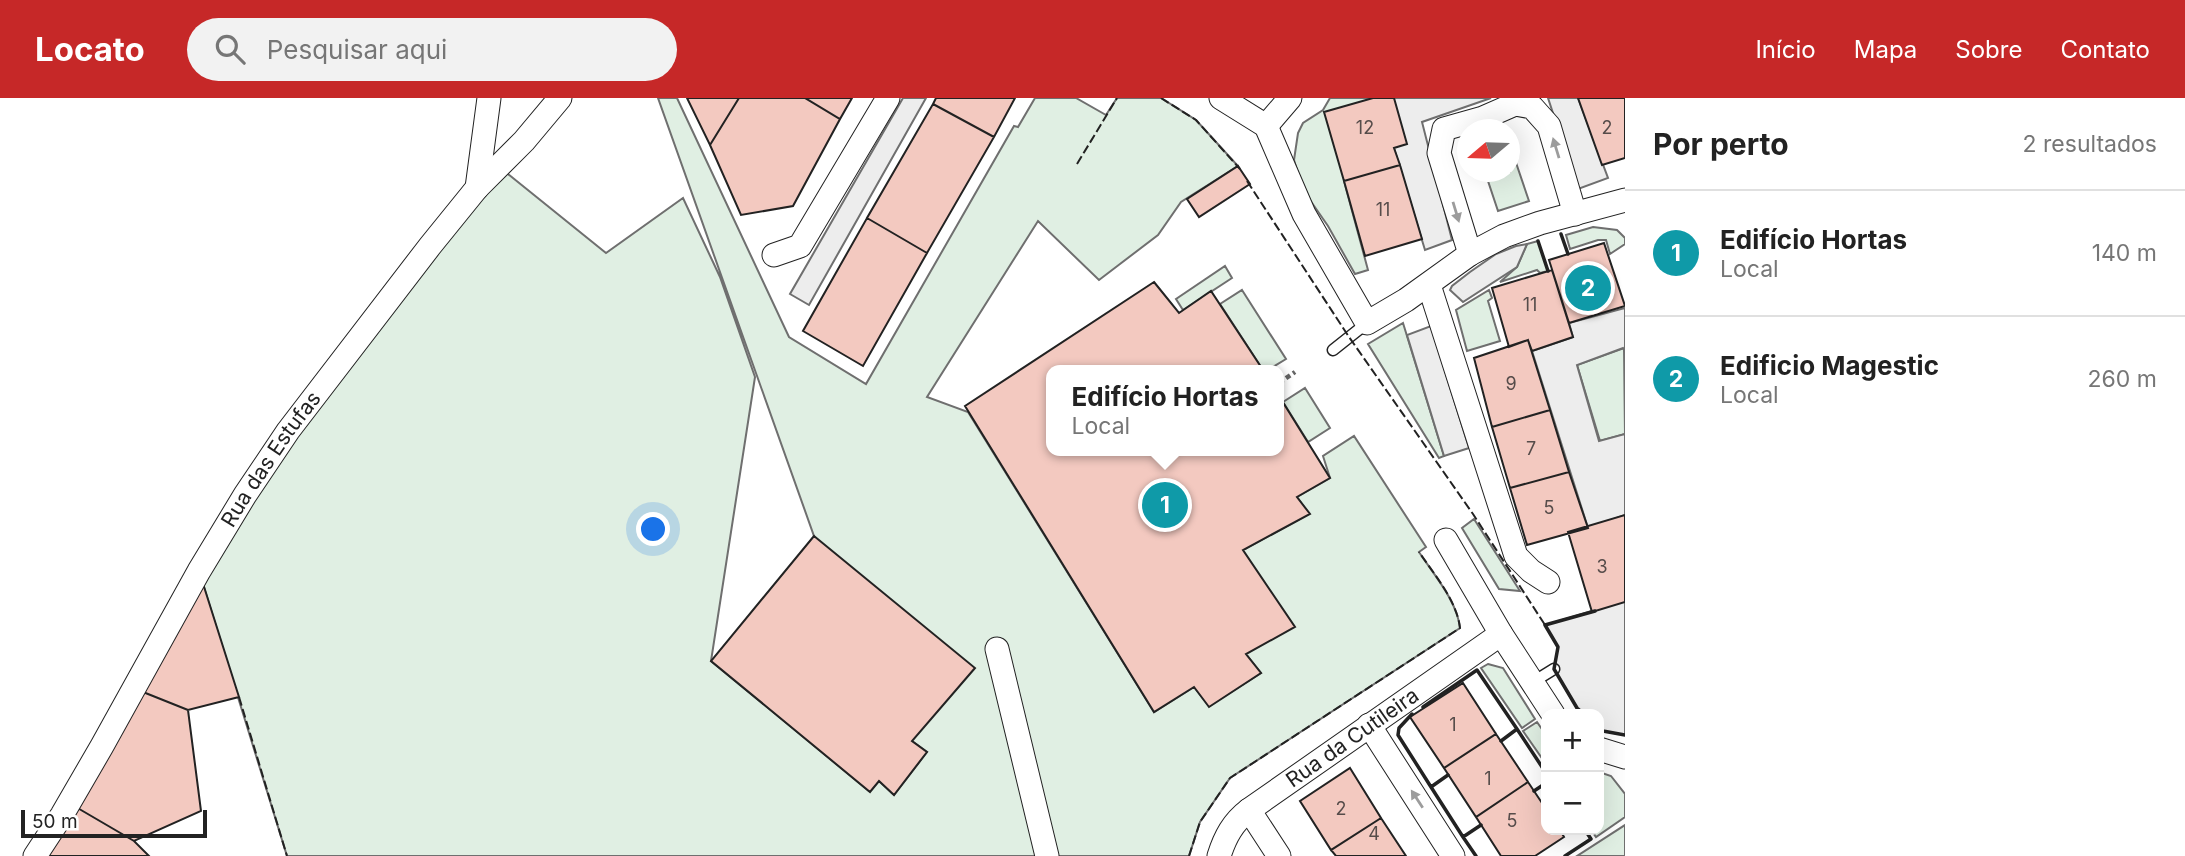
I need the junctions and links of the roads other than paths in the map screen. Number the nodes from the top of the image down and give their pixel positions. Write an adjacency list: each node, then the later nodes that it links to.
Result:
1 (489, 98): 7 (street)
2 (560, 98): 7 (street, Rua das Estufas)
3 (888, 98): 11 (street)
4 (1221, 98): 6 (street)
5 (1290, 98): 6 (street)
6 (1266, 126): 13 (street)
7 (477, 188): 26 (street, Rua das Estufas)
8 (1625, 200): 9 (street)
9 (1575, 214): 10 (street); 10 (street, one-way to 10)
10 (1471, 254): 12 (street)
11 (774, 255)
12 (1429, 285): 13 (street); 16 (street)
13 (1367, 323): 14 (lane)
14 (1333, 350)
15 (1446, 540): 17 (street)
16 (1548, 582)
17 (1501, 634): 20 (street); 22 (street, Rua da Cutileira)
18 (997, 649): 27 (street)
19 (1554, 669): 20 (lane)
20 (1533, 682): 21 (street)
21 (1550, 709)
22 (1369, 725): 25 (street, Rua da Cutileira); 30 (street, one-way to 22)
23 (1604, 751): 24 (street)
24 (1625, 757)
25 (1249, 810): 28 (street, Rua da Cutileira); 29 (street)
26 (35, 856)
27 (1047, 856)
28 (1219, 856)
29 (1279, 856)
30 (1453, 856)

